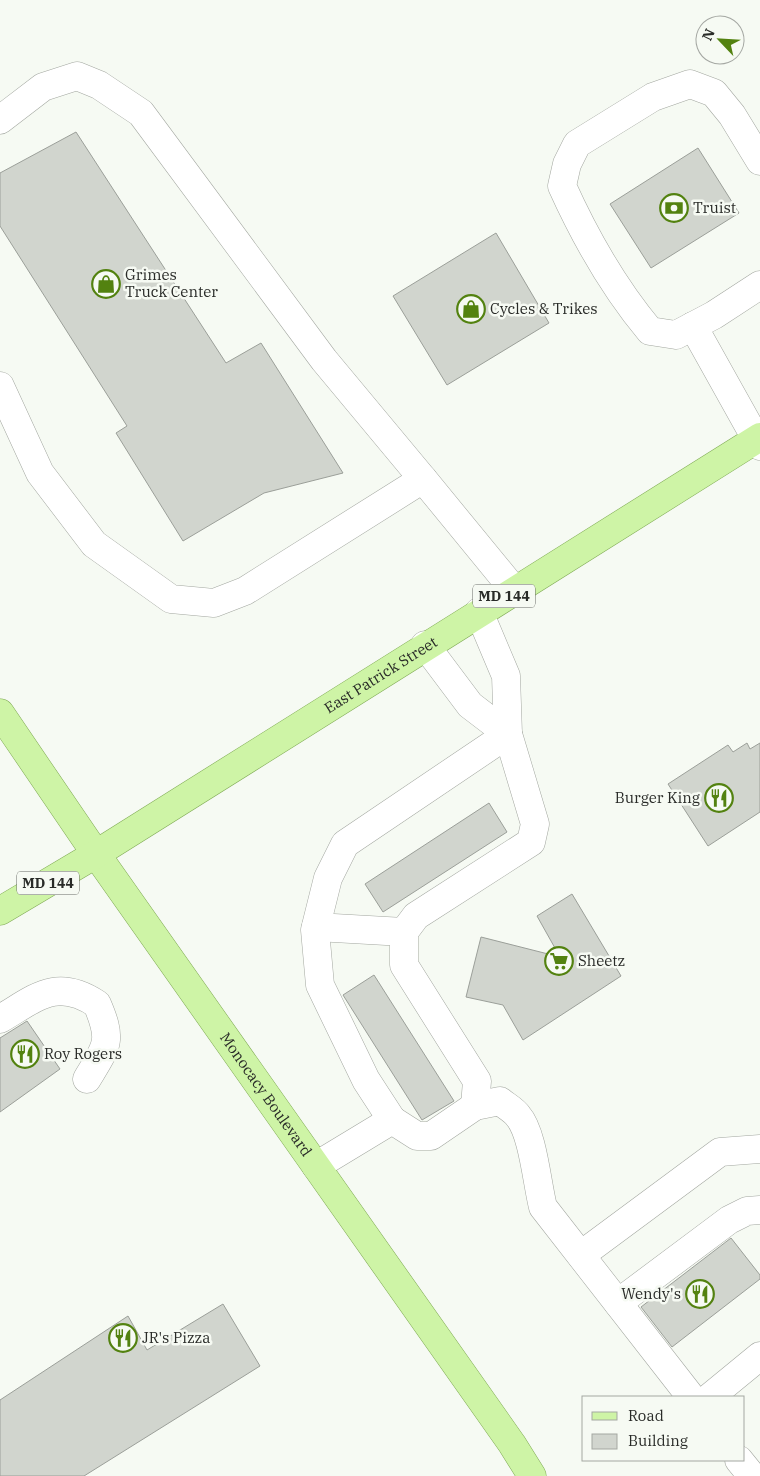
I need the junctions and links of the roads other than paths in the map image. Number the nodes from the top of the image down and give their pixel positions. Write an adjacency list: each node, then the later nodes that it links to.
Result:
1 (0, 120): 7 (lane)
2 (760, 162): 4 (lane)
3 (760, 285): 4 (lane)
4 (693, 326): 6 (lane)
5 (0, 386): 7 (lane)
6 (759, 441): 8 (main road, East Patrick Street / MD 144)
7 (422, 479): 8 (lane)
8 (514, 590): 9 (main road, East Patrick Street / MD 144)
9 (478, 612): 10 (main road, East Patrick Street / MD 144); 12 (lane)
10 (425, 645): 12 (lane); 13 (main road, East Patrick Street / MD 144)
11 (0, 713): 13 (main road, Monocacy Boulevard)
12 (508, 734): 15 (lane); 16 (lane)
13 (96, 854): 14 (main road, East Patrick Street / MD 144); 22 (main road, Monocacy Boulevard)
14 (0, 911)
15 (316, 927): 16 (lane); 20 (lane)
16 (404, 932): 19 (lane)
17 (0, 1019): 18 (lane)
18 (88, 1079)
19 (475, 1106): 20 (lane); 24 (lane)
20 (392, 1120): 22 (lane)
21 (760, 1149): 24 (lane)
22 (316, 1166): 30 (main road, Monocacy Boulevard)
23 (760, 1210): 25 (lane)
24 (581, 1255): 25 (lane)
25 (618, 1304): 27 (lane)
26 (760, 1356): 28 (lane)
27 (690, 1396)
28 (711, 1396)
29 (741, 1461): 31 (lane)
30 (532, 1476)
31 (752, 1476)

